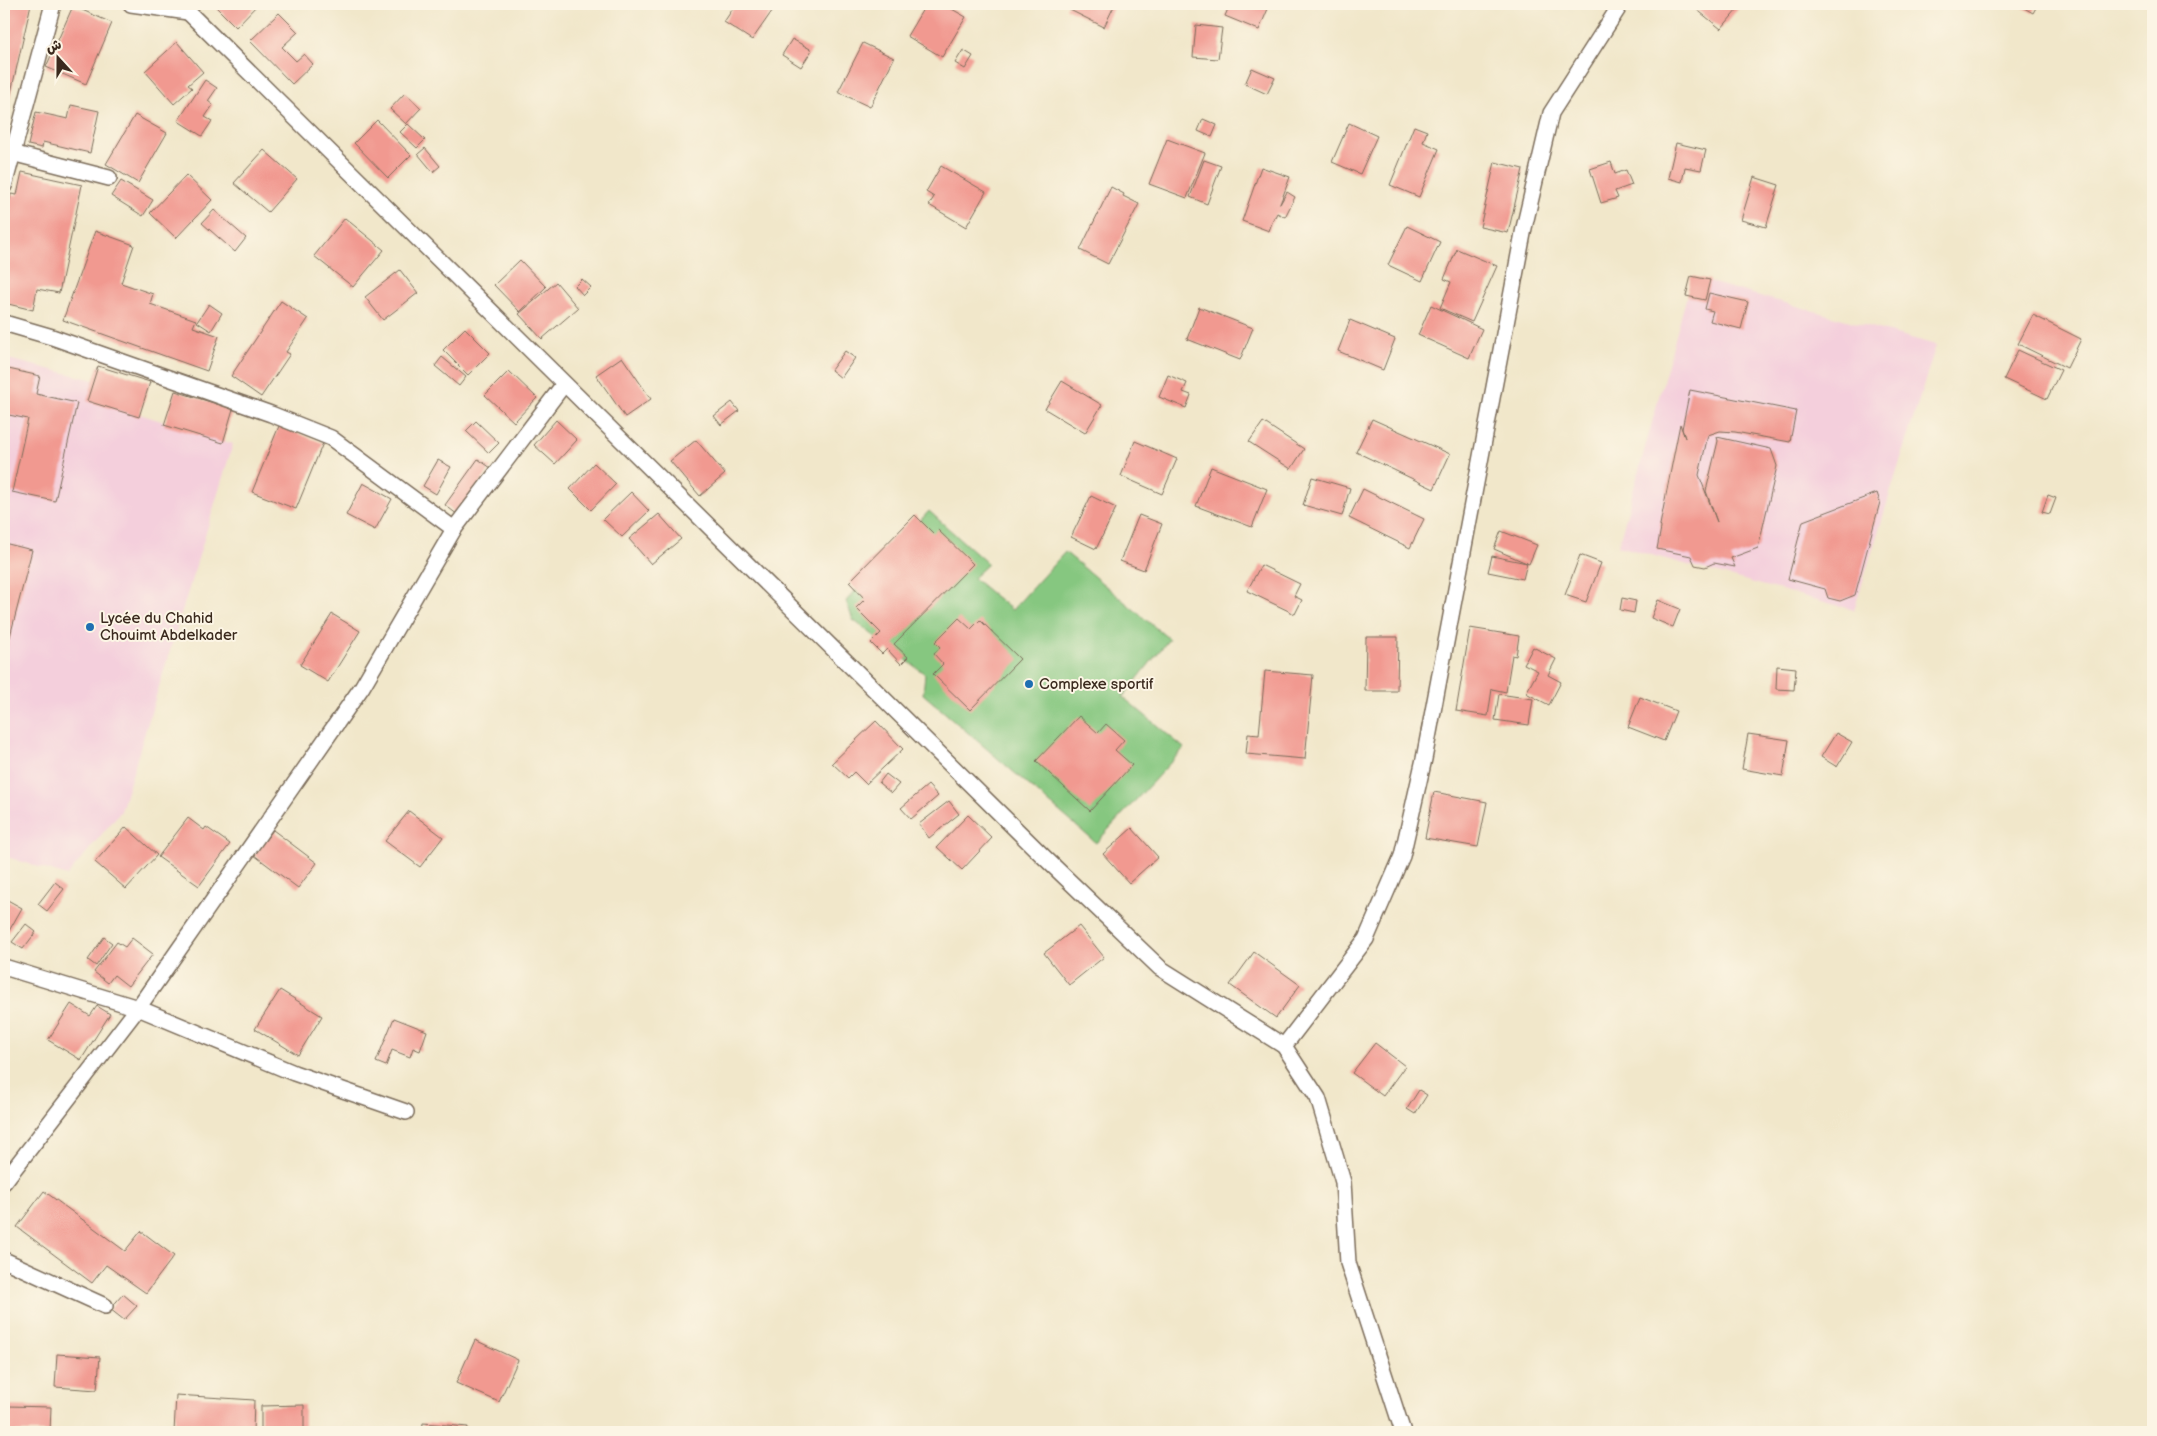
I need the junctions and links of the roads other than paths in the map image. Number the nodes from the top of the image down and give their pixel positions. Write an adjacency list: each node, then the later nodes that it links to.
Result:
1 (53, 4): 5 (street)
2 (131, 4): 4 (street)
3 (1621, 4): 13 (street)
4 (184, 8): 9 (street)
5 (8, 152): 6 (street); 7 (street)
6 (109, 178)
7 (4, 186)
8 (4, 323): 10 (street)
9 (564, 384): 10 (street); 13 (street)
10 (454, 529): 12 (street)
11 (4, 967): 12 (street)
12 (138, 1008): 14 (street); 15 (street)
13 (1284, 1046): 18 (street)
14 (406, 1112)
15 (4, 1182)
16 (4, 1260): 17 (street)
17 (106, 1306)
18 (1404, 1432)

